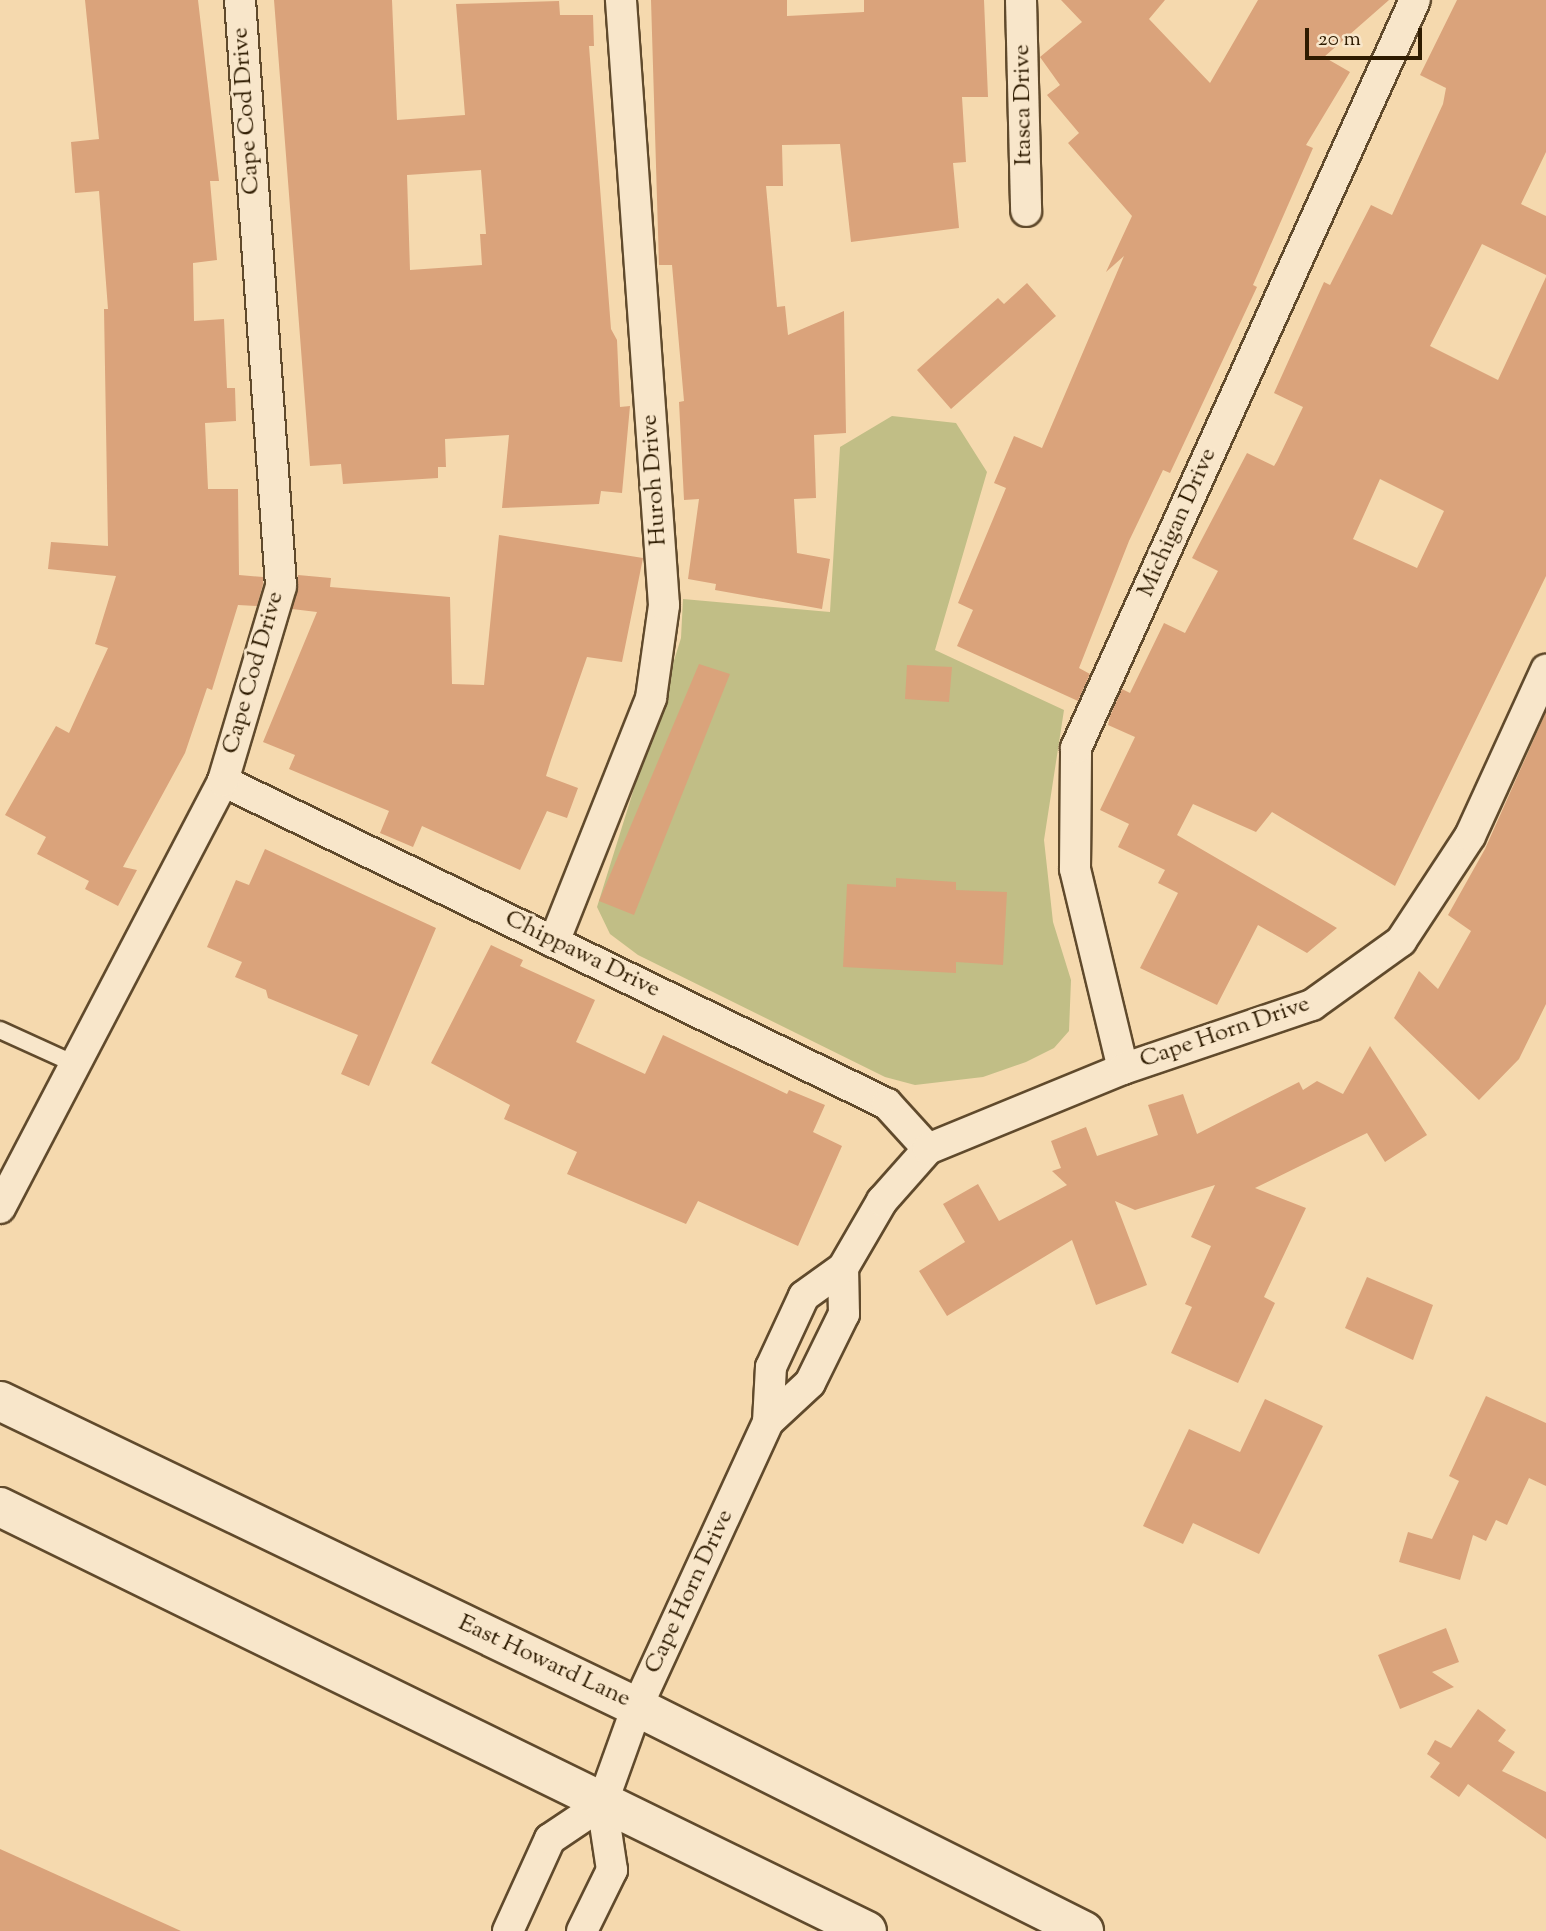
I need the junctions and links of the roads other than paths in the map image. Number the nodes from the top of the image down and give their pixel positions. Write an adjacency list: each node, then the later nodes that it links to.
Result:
1 (240, 0): 7 (street, Cape Cod Drive)
2 (621, 0): 8 (street, Huroh Drive)
3 (1021, 0): 5 (street, Itasca Drive)
4 (1415, 0): 11 (street, Michigan Drive)
5 (1026, 211)
6 (1546, 670): 11 (street, Cape Horn Drive)
7 (223, 781): 8 (street, Chippawa Drive); 10 (street, Cape Cod Drive)
8 (554, 942): 12 (street, Chippawa Drive)
9 (0, 1030): 10 (lane)
10 (77, 1065): 13 (street, Cape Cod Drive)
11 (1123, 1069): 12 (street, Cape Horn Drive)
12 (928, 1149): 14 (street, Cape Horn Drive)
13 (0, 1208)
14 (843, 1268): 16 (street, Cape Horn Drive); 16 (street, Cape Horn Drive)
15 (0, 1401): 18 (main road, East Howard Lane)
16 (768, 1422): 18 (street, Cape Horn Drive)
17 (0, 1507): 19 (main road)
18 (637, 1707): 19 (street, Cape Horn Drive); 23 (main road, East Howard Lane)
19 (602, 1804): 20 (street); 21 (street); 22 (main road)
20 (508, 1931)
21 (582, 1931)
22 (867, 1931)
23 (1084, 1931)

